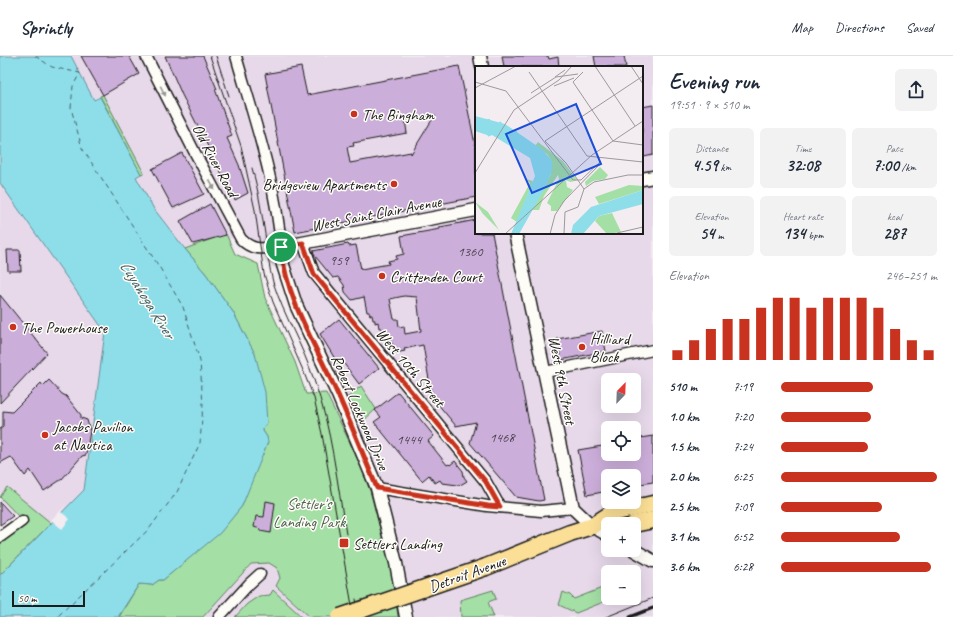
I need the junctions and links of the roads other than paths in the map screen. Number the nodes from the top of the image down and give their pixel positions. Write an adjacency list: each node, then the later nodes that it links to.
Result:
1 (146, 56): 10 (street, Old River Road, one-way to 10)
2 (236, 56): 10 (street)
3 (480, 56): 4 (street)
4 (482, 66)
5 (653, 177): 6 (street)
6 (643, 179)
7 (475, 210): 9 (street, West Saint Clair Avenue)
8 (515, 234): 12 (street, West 9th Street)
9 (303, 243): 10 (street, West Saint Clair Avenue); 15 (street, West 10th Street)
10 (281, 247): 13 (street, Robert Lockwood Drive)
11 (653, 350): 12 (street)
12 (545, 372): 16 (street, West 9th Street)
13 (377, 488): 15 (street); 27 (street, Robert Lockwood Drive)
14 (653, 504): 20 (main road, Detroit Avenue)
15 (500, 507): 16 (street)
16 (573, 508): 20 (street)
17 (653, 520): 19 (main road)
18 (22, 521): 21 (street)
19 (641, 523)
20 (600, 526): 26 (main road, Detroit Avenue, bridge)
21 (0, 537)
22 (641, 554): 23 (street)
23 (653, 561)
24 (260, 574): 25 (street)
25 (219, 617)
26 (340, 617)
27 (406, 617)

